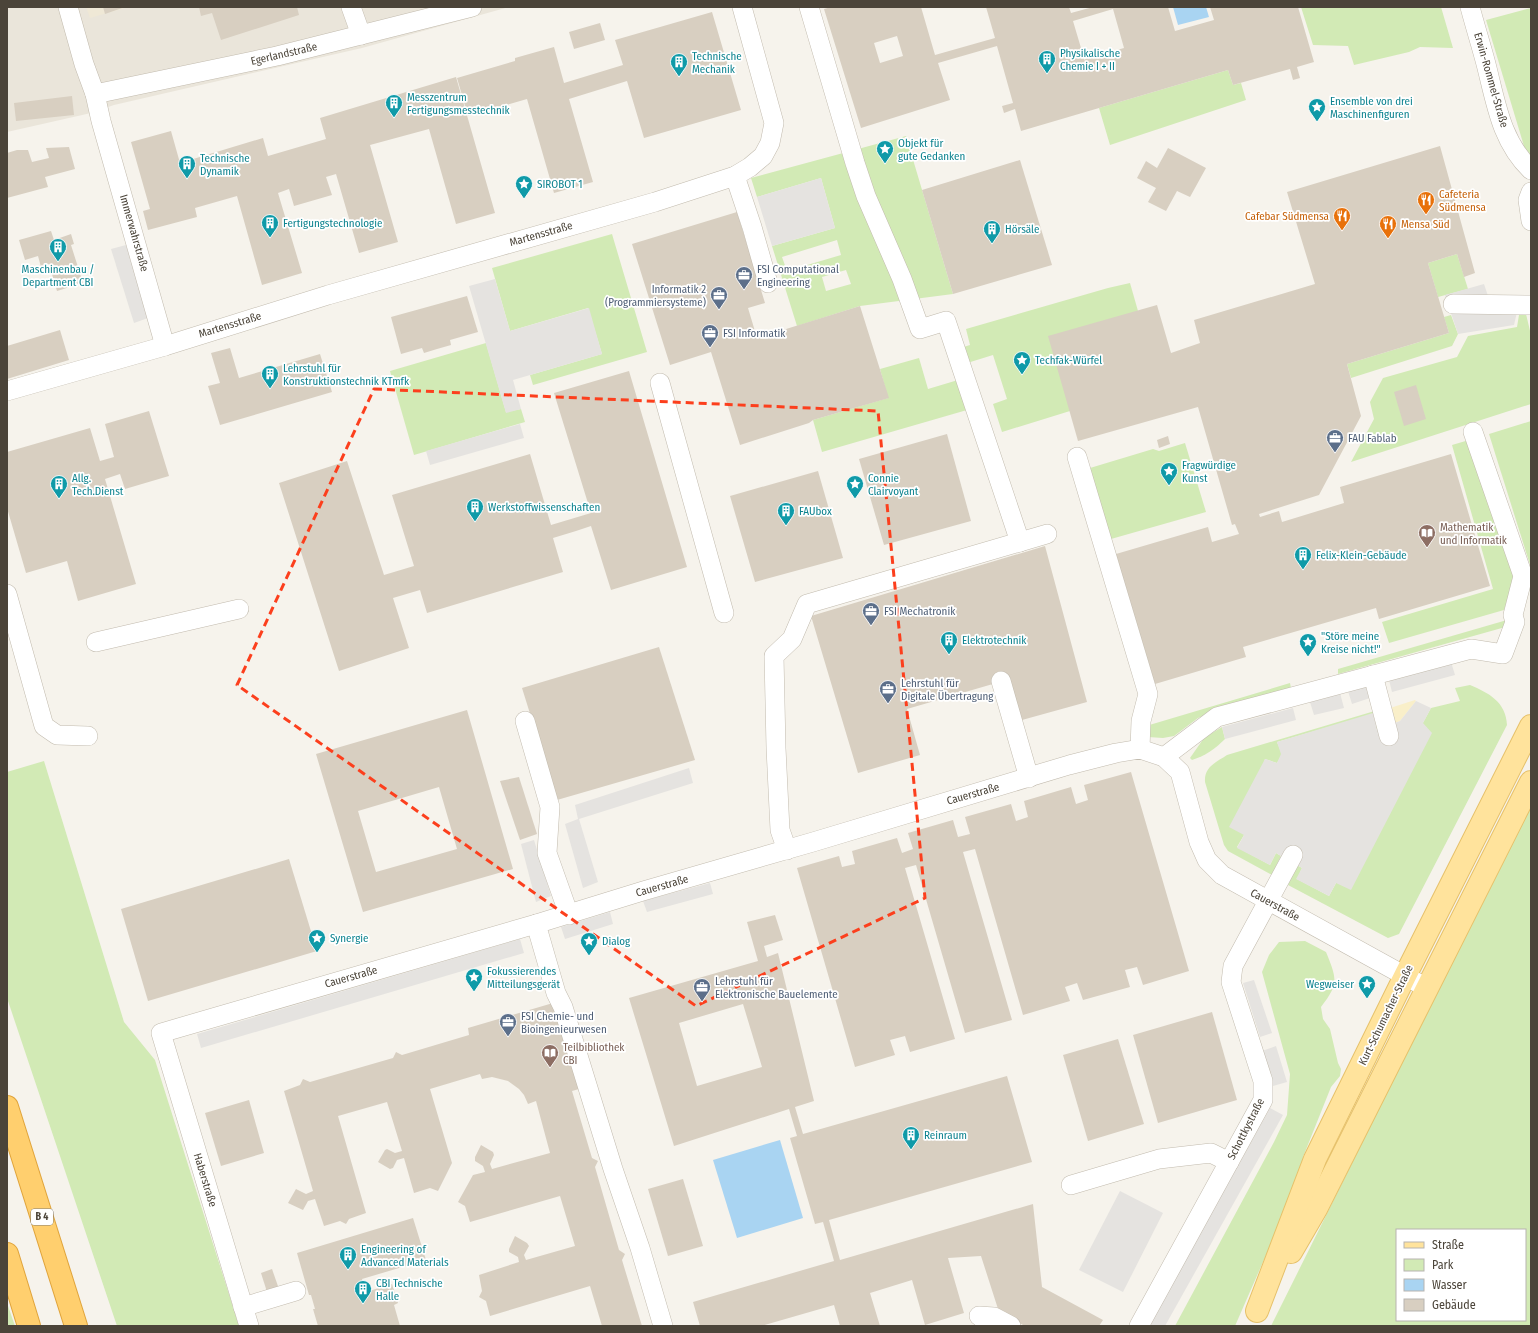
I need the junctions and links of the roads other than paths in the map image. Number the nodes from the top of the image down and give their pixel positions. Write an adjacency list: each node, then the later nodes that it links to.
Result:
1 (68, 7): 8 (street)
2 (351, 7): 7 (street)
3 (472, 7): 7 (street, Egerlandstraße)
4 (742, 7): 10 (street, Martensstraße)
5 (809, 7): 22 (street)
6 (1470, 7): 9 (street, Erwin-Rommel-Straße)
7 (361, 35): 8 (street, Egerlandstraße)
8 (95, 94): 16 (street, Immerwahrstraße)
9 (1531, 170)
10 (735, 176): 13 (street); 16 (street, Martensstraße)
11 (1531, 192): 12 (street)
12 (1531, 221)
13 (768, 283)
14 (1453, 304): 15 (street)
15 (1531, 305)
16 (165, 346): 18 (street, Martensstraße)
17 (660, 383): 25 (street)
18 (7, 391)
19 (1473, 432): 27 (street)
20 (1077, 457): 33 (street)
21 (1047, 534): 22 (street)
22 (1020, 542): 37 (street)
23 (7, 594): 31 (street)
24 (239, 608): 26 (street)
25 (724, 613)
26 (96, 642)
27 (1373, 675): 32 (street); 34 (street)
28 (1001, 681): 35 (street)
29 (525, 721): 40 (street)
30 (1531, 726): 42 (main road, Kurt-Schumacher-Straße)
31 (88, 736)
32 (1390, 736)
33 (1140, 749): 34 (street, Cauerstraße); 35 (street, Cauerstraße)
34 (1164, 757): 39 (street, Cauerstraße)
35 (1029, 778): 37 (street, Cauerstraße)
36 (1531, 782): 43 (main road, Kurt-Schumacher-Straße)
37 (787, 850): 40 (street, Cauerstraße)
38 (1293, 855): 39 (street, Schottkystraße)
39 (1268, 900): 42 (street, Cauerstraße); 46 (street, Schottkystraße)
40 (569, 915): 41 (street, Cauerstraße)
41 (536, 924): 44 (street, Cauerstraße); 56 (street)
42 (1405, 976): 43 (street, Cauerstraße); 52 (main road, Kurt-Schumacher-Straße)
43 (1427, 988): 52 (main road, Kurt-Schumacher-Straße)
44 (161, 1033): 50 (street, Haberstraße)
45 (7, 1108): 54 (highway, B 4)
46 (1229, 1162): 47 (street); 58 (street, Schottkystraße)
47 (1071, 1185)
48 (7, 1254): 53 (highway)
49 (296, 1291): 50 (street)
50 (243, 1306): 55 (street, Haberstraße)
51 (979, 1316): 57 (street)
52 (1254, 1319)
53 (29, 1326)
54 (76, 1326)
55 (249, 1326)
56 (663, 1326)
57 (1011, 1326)
58 (1139, 1326)

